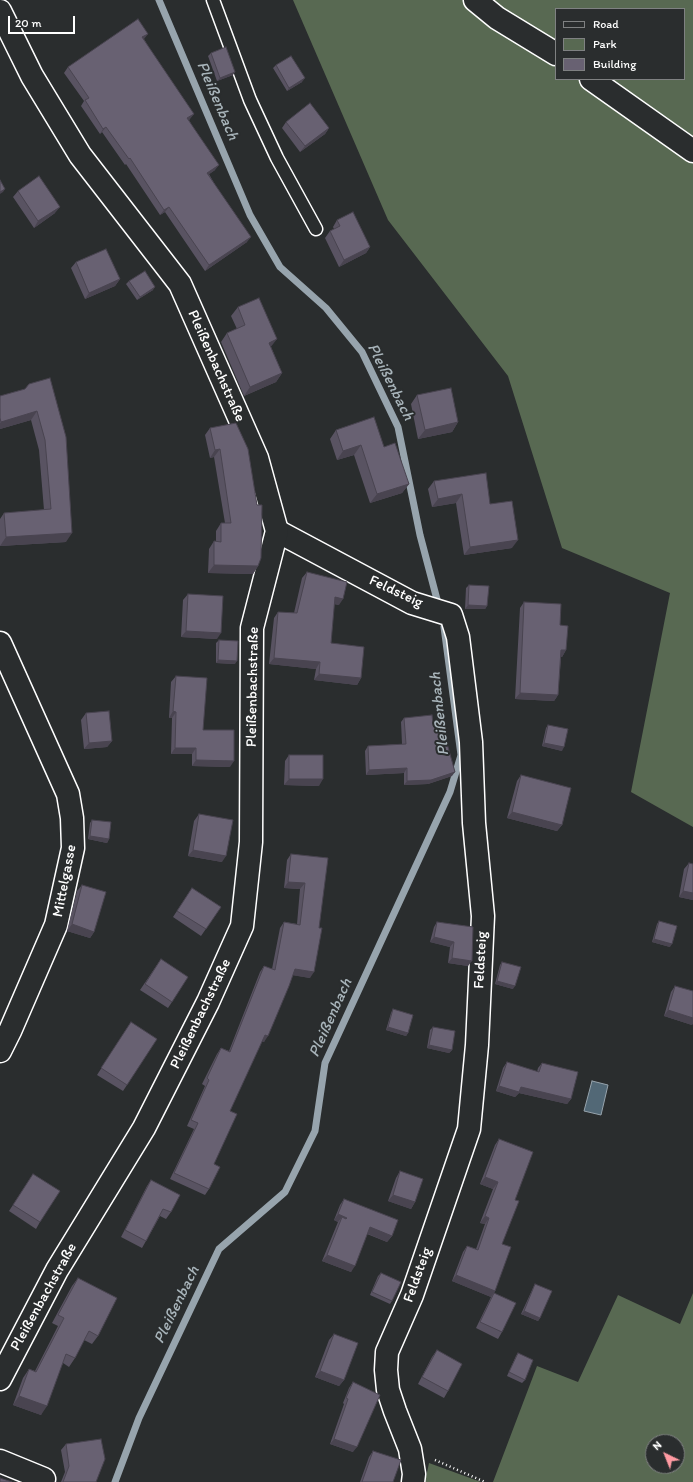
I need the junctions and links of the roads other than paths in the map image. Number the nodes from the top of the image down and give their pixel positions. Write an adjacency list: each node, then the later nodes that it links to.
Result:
1 (213, 0): 7 (lane)
2 (475, 0): 4 (street)
3 (0, 11): 8 (street, Pleißenbachstraße)
4 (555, 53)
5 (592, 80): 6 (street)
6 (693, 151)
7 (316, 229)
8 (277, 531): 11 (street, Pleißenbachstraße); 14 (street, Feldsteig)
9 (0, 643): 10 (street, Mittelgasse)
10 (0, 1051)
11 (0, 1379)
12 (0, 1461): 13 (street)
13 (44, 1479)
14 (413, 1482)

